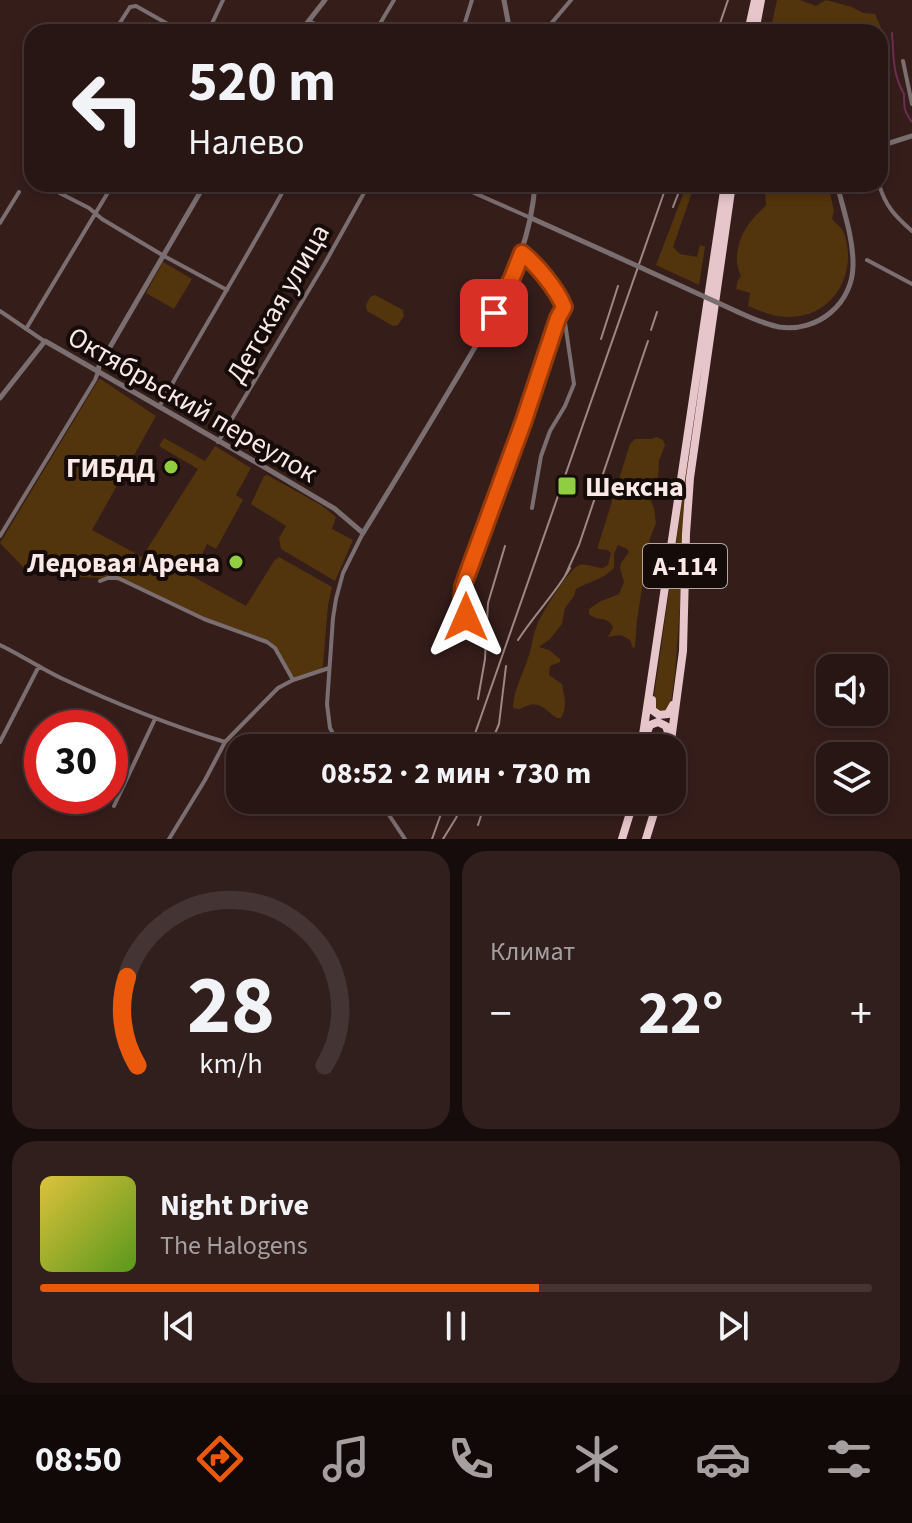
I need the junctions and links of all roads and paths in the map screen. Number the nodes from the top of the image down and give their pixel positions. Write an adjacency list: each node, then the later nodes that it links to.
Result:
1 (223, 0): 12 (street)
2 (325, 0): 9 (street)
3 (394, 0): 15 (street)
4 (472, 0): 16 (street)
5 (504, 0): 17 (street)
6 (571, 0): 18 (street)
7 (755, 0): 19 (highway)
8 (762, 0): 20 (highway)
9 (309, 21): 13 (street); 14 (street)
10 (119, 24): 11 (street)
11 (169, 24)
12 (212, 24)
13 (307, 24)
14 (315, 24)
15 (380, 24)
16 (464, 24)
17 (508, 24)
18 (551, 24)
19 (750, 24)
20 (758, 24)
21 (903, 61): 22 (street)
22 (912, 104)
23 (912, 136): 24 (street)
24 (888, 144)
25 (19, 192): 39 (street)
26 (58, 192): 37 (street)
27 (108, 192): 37 (street)
28 (200, 192): 42 (street)
29 (282, 192): 45 (street)
30 (365, 192): 53 (street, Детская улица)
31 (476, 192): 38 (street)
32 (534, 192): 38 (street)
33 (724, 192): 59 (highway, А-114)
34 (733, 192): 57 (highway, А-114)
35 (839, 192): 38 (street, bridge)
36 (882, 192): 40 (street)
37 (96, 214): 42 (street); 48 (street)
38 (531, 218): 41 (street)
39 (0, 223)
40 (912, 231)
41 (522, 253): 46 (street); 55 (street)
42 (164, 256): 45 (street); 50 (street)
43 (867, 260): 44 (street)
44 (912, 284)
45 (227, 290): 52 (street)
46 (564, 307): 54 (street); 60 (street)
47 (0, 311): 48 (street, Октябрьский переулок)
48 (26, 329): 49 (street, Октябрьский переулок)
49 (45, 341): 50 (street, Октябрьский переулок); 51 (street)
50 (98, 372): 52 (street, Октябрьский переулок); 56 (street)
51 (0, 398)
52 (159, 407): 53 (street, Октябрьский переулок)
53 (218, 442): 55 (street, Октябрьский переулок)
54 (532, 508)
55 (363, 533): 63 (street)
56 (0, 536)
57 (685, 580): 59 (highway, А-114); 70 (highway, А-114)
58 (100, 581): 64 (street)
59 (661, 616): 67 (highway, А-114)
60 (463, 634)
61 (0, 645): 62 (street)
62 (39, 666): 65 (street); 71 (street)
63 (329, 668): 64 (street); 66 (street)
64 (293, 680): 72 (street)
65 (155, 719): 72 (street); 73 (street)
66 (333, 734)
67 (644, 734)
68 (647, 734): 69 (highway, А-114)
69 (668, 734)
70 (670, 734)
71 (0, 742)
72 (225, 742): 78 (street)
73 (128, 776)
74 (388, 814): 79 (street)
75 (628, 814): 80 (highway)
76 (652, 814): 77 (highway)
77 (647, 835)
78 (169, 839)
79 (405, 839)
80 (622, 839)

